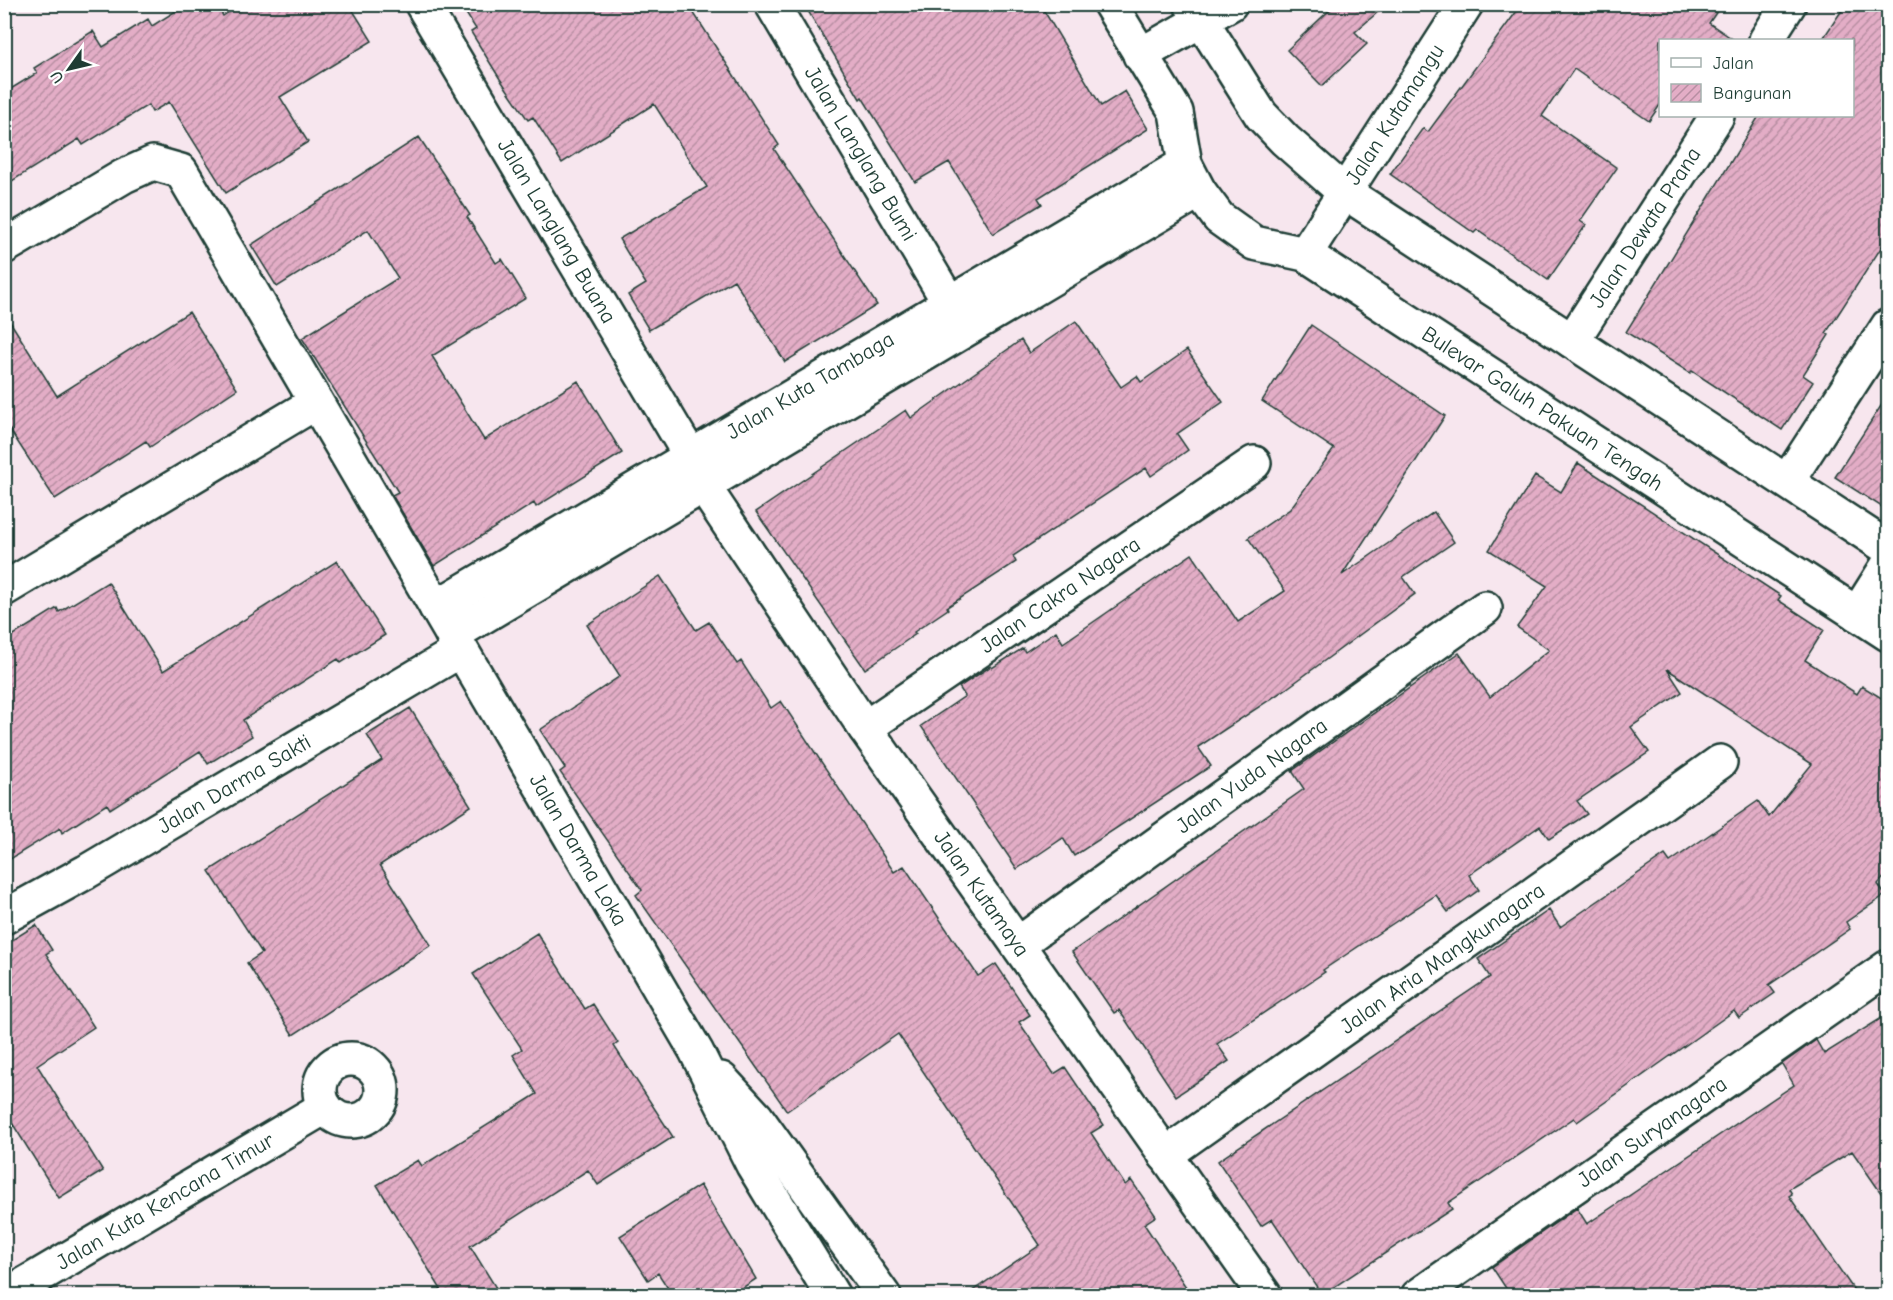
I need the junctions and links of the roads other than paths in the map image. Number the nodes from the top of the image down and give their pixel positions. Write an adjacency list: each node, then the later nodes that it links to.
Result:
1 (423, 4): 19 (street, Jalan Langlang Buana)
2 (772, 4): 15 (street, Jalan Langlang Bumi)
3 (1110, 4): 9 (street)
4 (1230, 4): 7 (street)
5 (1466, 4): 12 (street, Jalan Kutamangu)
6 (1789, 4): 8 (street)
7 (1196, 13): 9 (street); 12 (street)
8 (1767, 39)
9 (1140, 55): 11 (street)
10 (1716, 117): 17 (street, Jalan Dewata Prana)
11 (1192, 177): 14 (street, Bulevar Galuh Pakuan Tengah); 15 (street, Jalan Kuta Tambaga); 22 (street, Jalan Kuta Tambaga)
12 (1344, 191): 14 (street, Jalan Kutamangu); 17 (street)
13 (4, 246): 18 (street, Jalan Darma Loka)
14 (1305, 254): 28 (street, Bulevar Galuh Pakuan Tengah)
15 (950, 304): 19 (street, Jalan Kuta Tambaga)
16 (1888, 326): 21 (street)
17 (1572, 341): 21 (street)
18 (315, 403): 25 (street); 26 (street, Jalan Darma Loka)
19 (691, 457): 22 (street, Jalan Langlang Buana); 26 (street, Jalan Kuta Tambaga)
20 (1254, 463): 31 (street, Jalan Cakra Nagara)
21 (1788, 480): 23 (street)
22 (704, 487): 30 (street, Jalan Kuta Tambaga); 31 (street, Jalan Kutamaya)
23 (1888, 548)
24 (1888, 565): 28 (street)
25 (4, 589)
26 (436, 607): 30 (street, Jalan Darma Loka)
27 (1485, 608): 34 (street, Jalan Yuda Nagara)
28 (1857, 614): 29 (street, Bulevar Galuh Pakuan Tengah)
29 (1888, 634)
30 (457, 643): 33 (street, Jalan Darma Sakti); 36 (street, Jalan Darma Loka)
31 (865, 728): 34 (street, Jalan Kutamaya)
32 (1720, 762): 38 (street, Jalan Aria Mangkunagara)
33 (4, 917)
34 (1018, 944): 38 (street, Jalan Kutamaya)
35 (1888, 967): 43 (street, Jalan Suryanagara)
36 (696, 1052): 40 (street, Jalan Darma Loka); 41 (street, Jalan Darma Loka)
37 (325, 1107): 39 (street, Jalan Kuta Kencana Timur)
38 (1165, 1155): 42 (street, Jalan Kutamaya)
39 (5, 1296)
40 (833, 1296)
41 (884, 1296)
42 (1265, 1296)
43 (1418, 1296)

